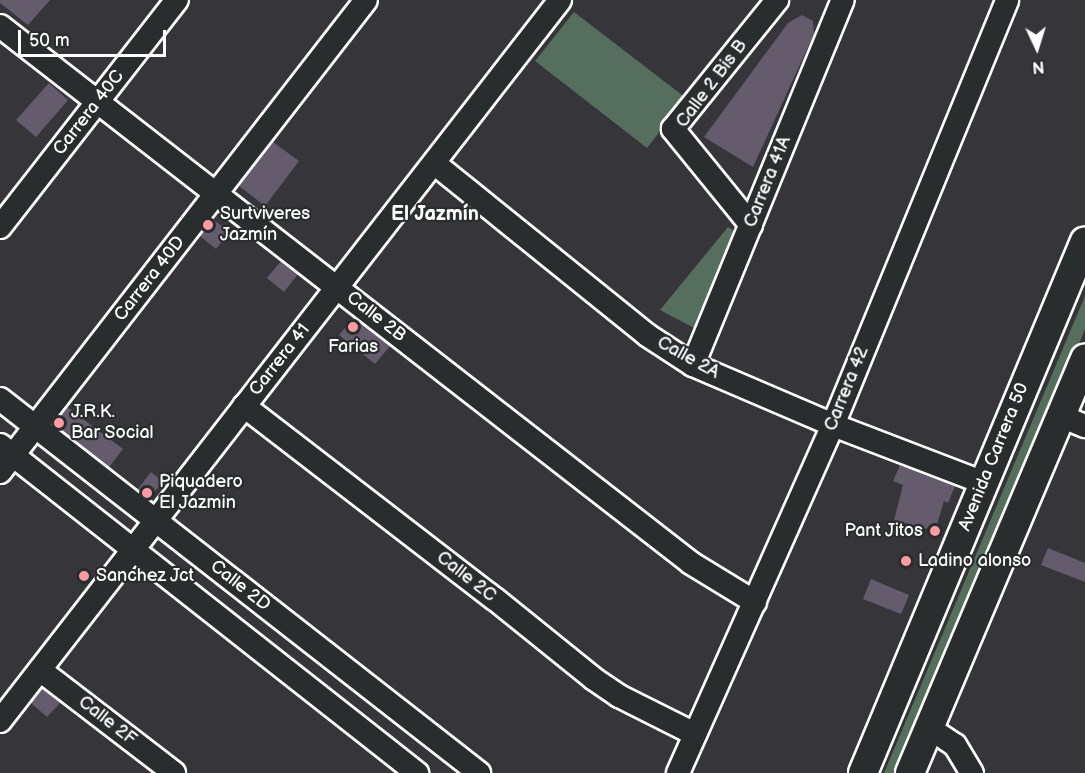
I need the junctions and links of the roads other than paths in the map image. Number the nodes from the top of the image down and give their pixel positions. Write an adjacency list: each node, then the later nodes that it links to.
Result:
1 (177, 0): 8 (street, Carrera 40C)
2 (366, 0): 10 (street, Carrera 40D)
3 (560, 0): 9 (street, Carrera 41)
4 (777, 0): 11 (street, Calle 2 Bis B)
5 (1007, 0): 20 (street, Carrera 42)
6 (834, 4): 11 (street, Carrera 41A)
7 (0, 26): 8 (street, Calle 2B)
8 (98, 101): 10 (street, Calle 2B); 12 (street, Carrera 40C)
9 (434, 163): 14 (street, Carrera 41); 16 (street, Calle 2A)
10 (216, 193): 14 (street, Calle 2B); 21 (street, Carrera 40D)
11 (751, 225): 16 (street, Carrera 41A)
12 (0, 226)
13 (1085, 241): 23 (main road, Avenida Carrera 50)
14 (338, 286): 18 (street, Carrera 41); 26 (street, Calle 2B)
15 (1085, 358): 19 (main road)
16 (693, 364): 20 (street, Calle 2A)
17 (0, 399): 21 (street, Calle 2D)
18 (244, 406): 24 (street, Carrera 41); 30 (street, Calle 2C)
19 (1073, 421): 29 (main road)
20 (833, 425): 23 (street, Calle 2A); 26 (street, Carrera 42)
21 (35, 427): 22 (street, Carrera 40D); 24 (street, Calle 2D)
22 (4, 458): 25 (street, Calle 2D)
23 (984, 483): 35 (main road, Avenida Carrera 50)
24 (156, 520): 25 (street, Carrera 41); 33 (street, Calle 2D)
25 (133, 550): 27 (street, Carrera 41); 32 (street, Calle 2D)
26 (755, 602): 30 (street, Carrera 42)
27 (40, 670): 28 (street, Carrera 41); 31 (street, Calle 2F)
28 (0, 721)
29 (928, 727): 36 (main road); 37 (street)
30 (695, 734): 34 (street, Carrera 42)
31 (174, 773)
32 (417, 773)
33 (479, 773)
34 (678, 773)
35 (863, 773)
36 (910, 773)
37 (972, 773)

